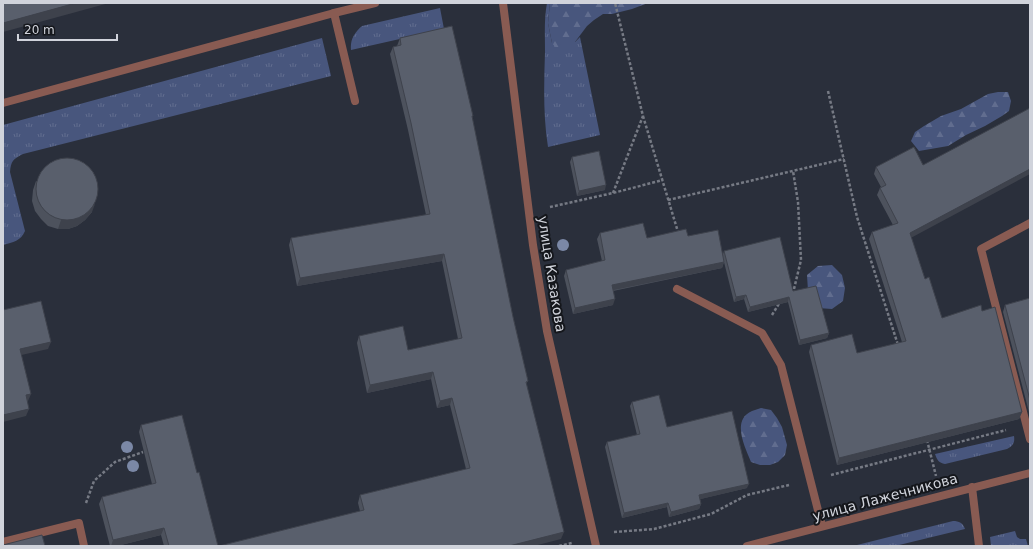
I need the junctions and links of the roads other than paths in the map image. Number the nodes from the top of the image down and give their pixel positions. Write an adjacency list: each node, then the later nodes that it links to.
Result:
1 (376, 3): 3 (street)
2 (503, 3): 14 (street, улица Казакова)
3 (334, 13): 4 (street); 5 (street)
4 (354, 101)
5 (3, 102)
6 (1030, 223): 8 (street)
7 (677, 289): 11 (street)
8 (1030, 439)
9 (1030, 473): 10 (street, улица Лажечникова)
10 (972, 487): 11 (street, улица Лажечникова); 16 (street)
11 (822, 526): 15 (street, улица Лажечникова)
12 (3, 542): 13 (street)
13 (84, 546)
14 (596, 546)
15 (747, 546)
16 (979, 546)

